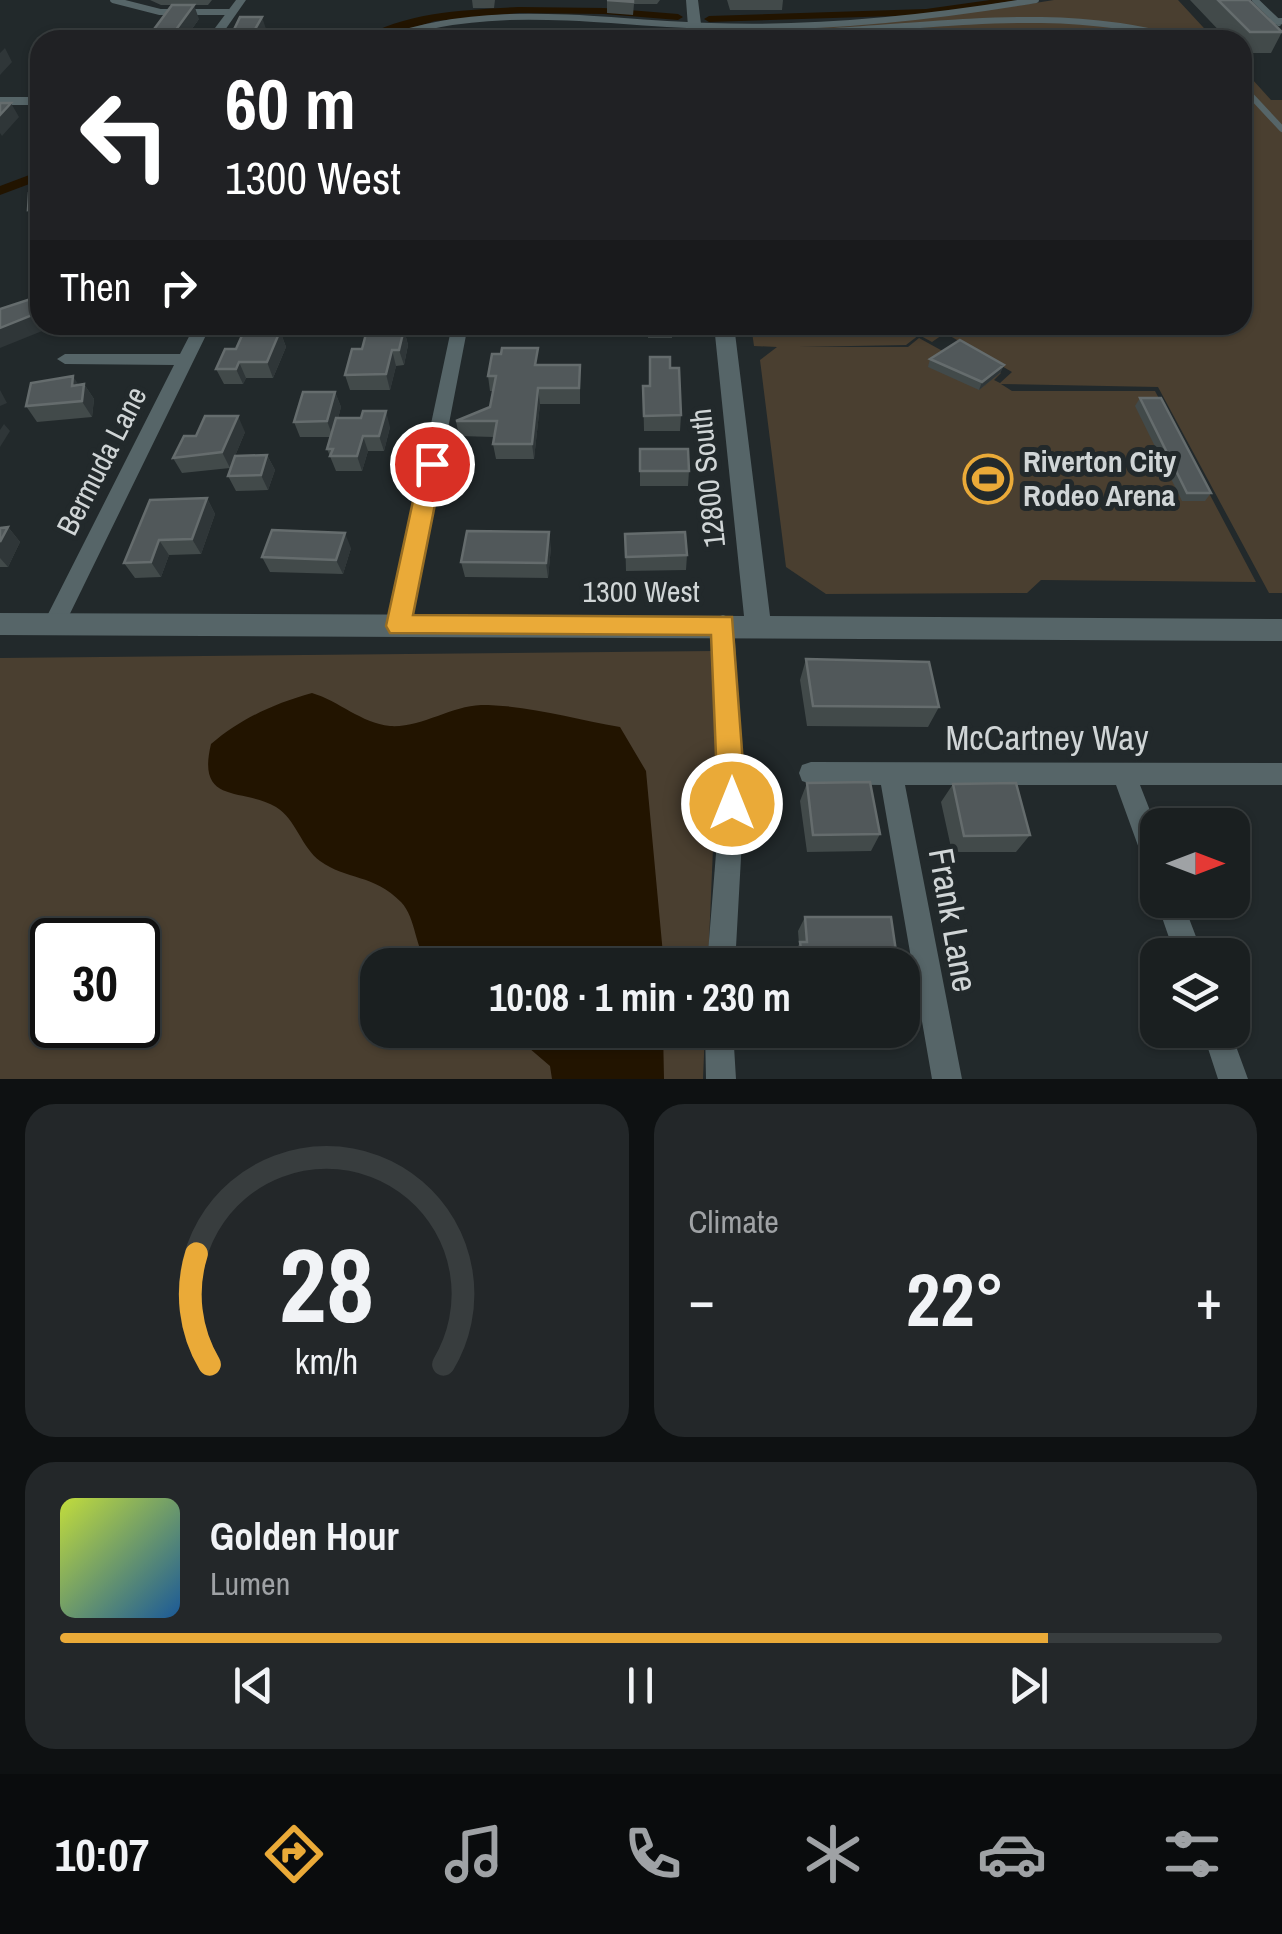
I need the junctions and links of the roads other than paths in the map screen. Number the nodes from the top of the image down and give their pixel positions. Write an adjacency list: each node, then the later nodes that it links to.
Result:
1 (113, 0): 6 (lane)
2 (241, 0): 6 (street)
3 (692, 0): 11 (street)
4 (1036, 0): 12 (lane)
5 (1254, 0): 7 (lane)
6 (232, 12): 8 (street)
7 (1280, 23): 15 (lane)
8 (219, 30)
9 (402, 30): 10 (lane)
10 (668, 30)
11 (695, 30)
12 (724, 30)
13 (856, 30): 14 (lane)
14 (1152, 30)
15 (1257, 32)
16 (1252, 97): 19 (lane)
17 (0, 101): 18 (street)
18 (30, 101)
19 (1282, 129)
20 (198, 335): 24 (street, Bermuda Lane)
21 (458, 335): 29 (street)
22 (725, 335): 28 (street, 12800 South)
23 (65, 360): 24 (street)
24 (186, 360): 26 (street, Bermuda Lane)
25 (0, 624): 26 (street, 1300 West)
26 (54, 624): 29 (street, 1300 West)
27 (723, 624): 28 (street, 1300 West); 29 (street, 1300 West); 36 (street)
28 (758, 624): 30 (street, 1300 West)
29 (398, 626)
30 (1282, 630)
31 (811, 773): 32 (street, McCartney Way)
32 (891, 773): 33 (street, McCartney Way); 40 (street, Frank Lane)
33 (1124, 774): 34 (street, McCartney Way); 35 (street)
34 (1282, 774)
35 (1140, 817)
36 (721, 948)
37 (720, 1048): 39 (street)
38 (1222, 1048): 41 (street)
39 (721, 1079)
40 (947, 1079)
41 (1233, 1079)

